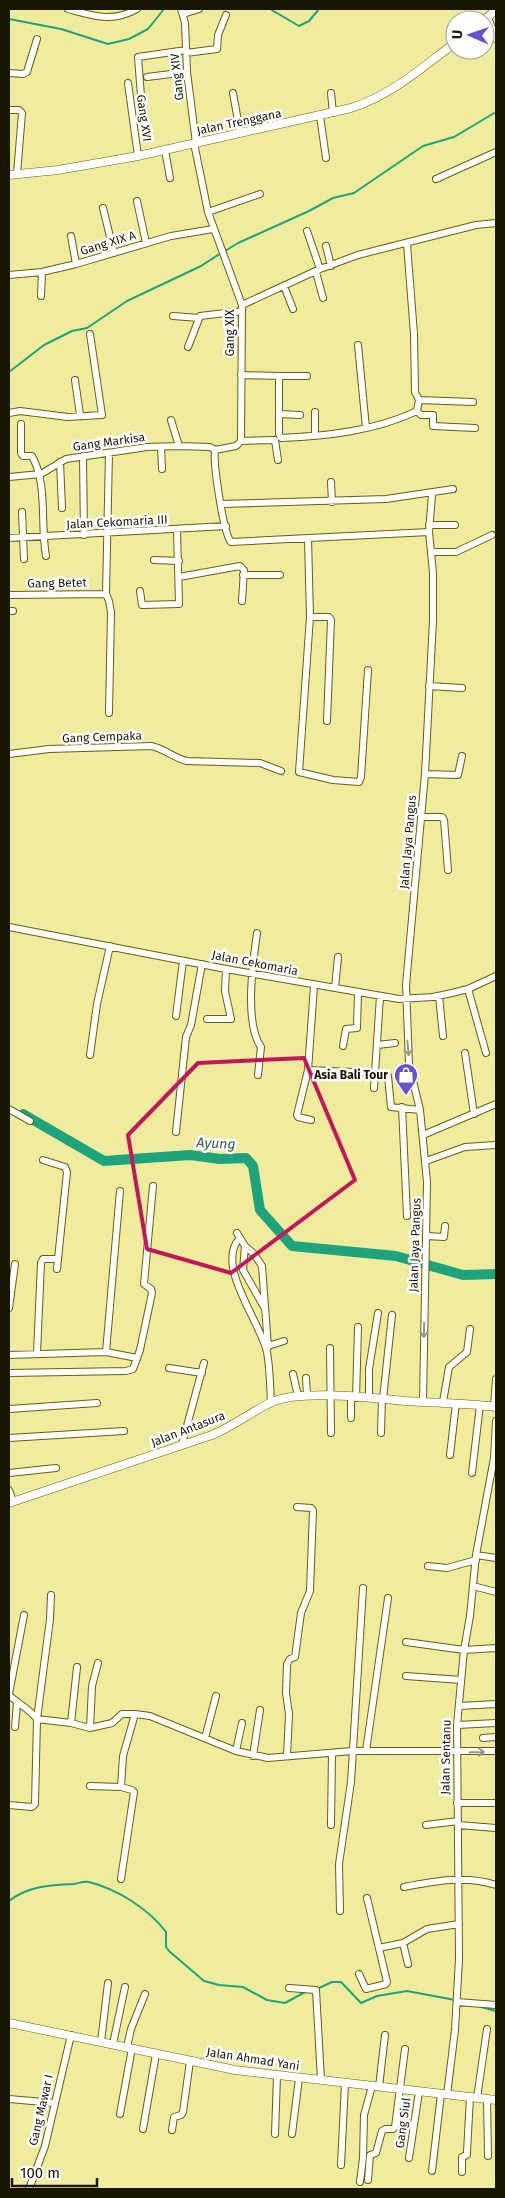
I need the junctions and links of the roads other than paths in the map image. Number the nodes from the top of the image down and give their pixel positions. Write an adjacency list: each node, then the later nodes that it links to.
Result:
1 (68, 9): 5 (street)
2 (137, 9): 5 (street)
3 (200, 9): 4 (street)
4 (182, 11): 9 (street, Gang XIV)
5 (98, 12)
6 (226, 15): 9 (street)
7 (36, 39): 11 (street)
8 (445, 51): 18 (main road, Jalan Trenggana)
9 (186, 52): 10 (street, Gang XIV); 16 (street)
10 (187, 72): 12 (street); 21 (street, Gang XIV)
11 (9, 73)
12 (147, 77)
13 (128, 83): 24 (street, Gang XVI)
14 (233, 92): 20 (street)
15 (331, 93): 18 (street)
16 (142, 109)
17 (9, 110): 26 (street)
18 (333, 113): 19 (main road, Jalan Trenggana)
19 (320, 116): 20 (main road, Jalan Trenggana); 25 (street)
20 (240, 132): 21 (main road, Jalan Trenggana)
21 (195, 143): 22 (main road, Jalan Trenggana); 32 (street, Gang XIX)
22 (165, 150): 24 (main road, Jalan Trenggana); 27 (street)
23 (496, 152): 28 (street)
24 (138, 156): 26 (main road, Jalan Trenggana)
25 (326, 158)
26 (13, 175)
27 (170, 178)
28 (436, 179)
29 (260, 194): 32 (street)
30 (137, 201): 37 (street)
31 (103, 208): 40 (street)
32 (208, 212): 34 (street, Gang XIX)
33 (496, 223): 38 (street)
34 (213, 229): 37 (street, Gang XIX A); 49 (street, Gang XIX)
35 (307, 231): 43 (street)
36 (71, 236): 41 (street)
37 (146, 243): 40 (street, Gang XIX A)
38 (407, 244): 42 (street); 60 (street)
39 (326, 246): 42 (street)
40 (114, 253): 41 (street, Gang XIX A)
41 (76, 264): 44 (street, Gang XIX A)
42 (331, 266): 43 (street)
43 (318, 270): 46 (street); 48 (street)
44 (42, 272): 45 (street, Gang XIX A); 47 (street)
45 (9, 275)
46 (284, 286): 49 (street); 50 (street)
47 (41, 296)
48 (324, 298)
49 (242, 308): 52 (street); 56 (street, Gang XIX)
50 (293, 309)
51 (173, 316): 52 (street)
52 (198, 318): 55 (street)
53 (90, 334): 66 (street)
54 (358, 345): 70 (street)
55 (188, 347)
56 (241, 375): 57 (street); 73 (street, Gang XIX)
57 (279, 376): 58 (street); 65 (street)
58 (307, 376)
59 (74, 380): 66 (street)
60 (419, 400): 61 (street); 62 (street)
61 (473, 402)
62 (417, 411): 70 (street); 71 (street)
63 (315, 412): 72 (street)
64 (9, 413): 66 (street)
65 (279, 414): 67 (street); 72 (street)
66 (80, 415)
67 (300, 415)
68 (171, 420): 75 (street)
69 (21, 424): 82 (street)
70 (366, 428): 72 (street)
71 (475, 428)
72 (314, 434)
73 (242, 442): 76 (street); 79 (street)
74 (161, 446): 75 (street, Gang Markisa); 77 (street, Gang Markisa); 81 (street)
75 (179, 446): 76 (street, Gang Markisa)
76 (215, 450): 88 (street)
77 (109, 454): 78 (street, Gang Markisa); 95 (street)
78 (83, 456): 80 (street, Gang Markisa); 96 (street)
79 (278, 460)
80 (60, 462): 82 (street, Gang Markisa); 89 (street)
81 (162, 469)
82 (40, 474): 83 (street, Gang Markisa); 98 (street)
83 (9, 477)
84 (330, 482): 87 (street)
85 (454, 489): 86 (street)
86 (431, 492): 87 (street); 93 (street, Jalan Jaya Pangus)
87 (332, 502): 88 (street)
88 (221, 504): 91 (street)
89 (62, 508)
90 (22, 512): 100 (street)
91 (226, 526): 94 (street, Jalan Cekomaria III); 101 (street)
92 (455, 526): 93 (street)
93 (429, 529): 101 (street); 102 (street, Jalan Jaya Pangus)
94 (177, 530): 95 (street, Jalan Cekomaria III); 106 (street)
95 (108, 534): 96 (street, Jalan Cekomaria III); 111 (street)
96 (84, 535): 98 (street, Jalan Cekomaria III)
97 (492, 535): 102 (street)
98 (43, 537): 100 (street, Jalan Cekomaria III); 103 (street)
99 (9, 538): 100 (street, Jalan Cekomaria III)
100 (24, 538): 104 (street)
101 (308, 538): 114 (street)
102 (431, 552): 116 (street, Jalan Jaya Pangus)
103 (46, 556)
104 (24, 559)
105 (154, 560): 106 (street)
106 (179, 561): 109 (street)
107 (244, 575): 108 (street); 109 (street); 113 (street)
108 (280, 575)
109 (179, 578): 110 (street)
110 (140, 591)
111 (106, 594): 112 (street, Gang Betet); 118 (street)
112 (9, 595)
113 (242, 601)
114 (310, 617): 115 (street); 119 (street)
115 (368, 670)
116 (429, 686): 117 (street); 123 (street, Jalan Jaya Pangus)
117 (462, 688)
118 (109, 713)
119 (327, 721)
120 (9, 754): 122 (street, Gang Cempaka)
121 (462, 756): 123 (street)
122 (281, 771)
123 (425, 774): 124 (street, Jalan Jaya Pangus)
124 (421, 817): 125 (street); 141 (street, Jalan Jaya Pangus)
125 (448, 870)
126 (9, 927): 128 (street, Jalan Cekomaria)
127 (257, 933): 133 (street)
128 (110, 946): 130 (street, Jalan Cekomaria); 150 (street)
129 (338, 957): 136 (street)
130 (183, 961): 131 (street, Jalan Cekomaria); 142 (street)
131 (202, 964): 132 (street, Jalan Cekomaria); 163 (street)
132 (226, 970): 133 (street, Jalan Cekomaria); 143 (street)
133 (252, 973): 135 (street, Jalan Cekomaria); 153 (street)
134 (496, 976): 137 (street, Jalan Cekomaria)
135 (314, 986): 136 (street, Jalan Cekomaria); 151 (street)
136 (336, 988): 138 (street, Jalan Cekomaria)
137 (468, 989): 140 (street, Jalan Cekomaria); 148 (street)
138 (358, 992): 139 (street, Jalan Cekomaria); 147 (street)
139 (380, 996): 141 (street, Jalan Cekomaria); 146 (street)
140 (439, 996): 141 (street, Jalan Cekomaria); 144 (street)
141 (406, 999): 159 (street, Jalan Jaya Pangus, one-way to 159)
142 (176, 1016)
143 (207, 1019)
144 (443, 1036)
145 (395, 1044): 146 (street)
146 (377, 1045): 152 (street)
147 (344, 1046)
148 (486, 1053)
149 (465, 1054): 160 (street)
150 (90, 1056)
151 (308, 1070): 152 (street); 161 (street)
152 (375, 1074): 155 (street)
153 (258, 1075)
154 (388, 1076): 157 (street)
155 (374, 1088)
156 (496, 1104): 160 (street)
157 (402, 1108): 159 (street); 170 (street)
158 (9, 1109): 162 (street)
159 (420, 1110): 164 (street, Jalan Jaya Pangus)
160 (474, 1114): 164 (street)
161 (311, 1120)
162 (30, 1121)
163 (176, 1132)
164 (424, 1135): 167 (street, Jalan Jaya Pangus)
165 (496, 1145): 167 (street)
166 (43, 1160): 174 (street)
167 (426, 1161): 172 (street, Jalan Jaya Pangus)
168 (153, 1186): 190 (street)
169 (120, 1191): 186 (street)
170 (407, 1216)
171 (445, 1226): 172 (street)
172 (426, 1236): 205 (street, Jalan Jaya Pangus, one-way to 205)
173 (246, 1246): 178 (street); 178 (street); 188 (street)
174 (58, 1259): 176 (street); 187 (street)
175 (15, 1264): 177 (street)
176 (57, 1270)
177 (9, 1308)
178 (264, 1308): 184 (street)
179 (378, 1314): 202 (street)
180 (392, 1315): 203 (street)
181 (358, 1327): 201 (street)
182 (470, 1329): 206 (street)
183 (284, 1341): 184 (street)
184 (268, 1346): 188 (street)
185 (330, 1348): 200 (street)
186 (106, 1352): 187 (street); 190 (street)
187 (37, 1353): 189 (street)
188 (267, 1354): 204 (street)
189 (9, 1355)
190 (137, 1358): 194 (street)
191 (204, 1363): 193 (street)
192 (169, 1368): 193 (street)
193 (202, 1372): 218 (street)
194 (9, 1373)
195 (293, 1374): 199 (street)
196 (306, 1378): 198 (street)
197 (496, 1379): 210 (street)
198 (307, 1395): 199 (main road, Jalan Antasura); 200 (main road, Jalan Antasura)
199 (298, 1396): 204 (main road, Jalan Antasura)
200 (332, 1397): 201 (main road, Jalan Antasura); 215 (street)
201 (354, 1398): 202 (main road, Jalan Antasura); 212 (street)
202 (369, 1398): 203 (main road, Jalan Antasura)
203 (382, 1399): 205 (main road, Jalan Antasura); 216 (street)
204 (271, 1402): 218 (main road, Jalan Antasura)
205 (423, 1402): 206 (main road, Jalan Antasura)
206 (443, 1402): 208 (main road, Jalan Antasura)
207 (97, 1403): 211 (street)
208 (456, 1403): 209 (main road, Jalan Antasura); 219 (street)
209 (480, 1405): 210 (main road, Jalan Antasura); 221 (street)
210 (495, 1406)
211 (9, 1409)
212 (351, 1418)
213 (496, 1421): 226 (street, Jalan Sentanu)
214 (124, 1431): 217 (street)
215 (331, 1433)
216 (381, 1433)
217 (9, 1438)
218 (182, 1444): 224 (main road, Jalan Antasura)
219 (450, 1455)
220 (56, 1468): 222 (street)
221 (472, 1472)
222 (9, 1473)
223 (9, 1490): 224 (street)
224 (11, 1502)
225 (297, 1507): 266 (street)
226 (476, 1558): 227 (street); 228 (street); 229 (street, Jalan Sentanu)
227 (496, 1558)
228 (428, 1566)
229 (473, 1586): 231 (street); 237 (street, Jalan Sentanu)
230 (363, 1588): 260 (street)
231 (496, 1592)
232 (51, 1595): 249 (street)
233 (388, 1598): 261 (street)
234 (24, 1615): 242 (street)
235 (406, 1642): 237 (street)
236 (496, 1648): 237 (street)
237 (464, 1650): 241 (street, Jalan Sentanu)
238 (98, 1662): 255 (street)
239 (77, 1667): 250 (street)
240 (406, 1676): 241 (street)
241 (461, 1680): 246 (street, Jalan Sentanu)
242 (9, 1695): 244 (street)
243 (216, 1696): 257 (street)
244 (17, 1703): 249 (street); 254 (street)
245 (496, 1704): 246 (street)
246 (459, 1706): 253 (street, Jalan Sentanu)
247 (260, 1710): 265 (street)
248 (135, 1714): 255 (street); 257 (street); 268 (street)
249 (37, 1719): 250 (street); 271 (street)
250 (71, 1723): 255 (street)
251 (242, 1723): 259 (street)
252 (496, 1723): 253 (street)
253 (457, 1724): 263 (street, Jalan Sentanu)
254 (14, 1727)
255 (90, 1728)
256 (496, 1737): 258 (street)
257 (205, 1738): 259 (street)
258 (483, 1738)
259 (236, 1751): 265 (street)
260 (352, 1751): 261 (street); 264 (street); 281 (street)
261 (366, 1751): 263 (street)
262 (496, 1751): 263 (street, one-way to 262)
263 (457, 1753): 269 (street, Jalan Sentanu)
264 (332, 1754): 266 (street); 273 (street)
265 (253, 1756): 266 (street)
266 (287, 1756)
267 (90, 1786): 268 (street)
268 (121, 1787): 276 (street)
269 (457, 1803): 270 (street); 272 (street, Jalan Sentanu)
270 (496, 1803)
271 (9, 1805)
272 (458, 1823): 274 (street); 275 (street); 277 (street, Jalan Sentanu)
273 (331, 1825)
274 (426, 1825)
275 (496, 1828)
276 (121, 1878)
277 (459, 1879): 278 (street); 279 (street); 282 (street, Jalan Sentanu)
278 (496, 1885)
279 (404, 1886)
280 (367, 1898): 284 (street)
281 (340, 1911)
282 (459, 1924): 283 (street); 291 (street, Jalan Sentanu)
283 (404, 1943): 284 (street); 285 (street)
284 (379, 1948): 286 (street)
285 (408, 1964)
286 (359, 1974)
287 (108, 1983): 297 (street)
288 (125, 1987): 298 (street)
289 (290, 1988): 305 (street)
290 (145, 1994): 299 (street)
291 (457, 2002): 292 (street); 310 (street, Jalan Sentanu)
292 (496, 2005)
293 (9, 2023): 295 (main road, Jalan Ahmad Yani)
294 (487, 2029): 311 (street)
295 (71, 2035): 297 (main road, Jalan Ahmad Yani); 315 (street, Gang Mawar I)
296 (385, 2036): 307 (street)
297 (101, 2042): 298 (main road, Jalan Ahmad Yani)
298 (113, 2044): 299 (main road, Jalan Ahmad Yani)
299 (130, 2048): 301 (main road, Jalan Ahmad Yani); 316 (street)
300 (405, 2049): 308 (street)
301 (156, 2054): 302 (main road, Jalan Ahmad Yani); 317 (street)
302 (190, 2061): 303 (main road, Jalan Ahmad Yani); 318 (street)
303 (278, 2076): 304 (main road, Jalan Ahmad Yani); 319 (street)
304 (299, 2078): 305 (main road, Jalan Ahmad Yani); 320 (street)
305 (321, 2080): 306 (main road, Jalan Ahmad Yani)
306 (345, 2083): 307 (main road, Jalan Ahmad Yani); 323 (street)
307 (376, 2087): 308 (main road, Jalan Ahmad Yani); 327 (street)
308 (401, 2090): 309 (main road, Jalan Ahmad Yani); 326 (street)
309 (419, 2092): 310 (main road, Jalan Ahmad Yani); 322 (street, Gang Siul)
310 (444, 2095): 311 (main road, Jalan Ahmad Yani); 324 (street, Jalan Sentanu)
311 (474, 2097): 313 (main road, Jalan Ahmad Yani); 325 (street)
312 (9, 2099): 315 (street)
313 (487, 2099): 314 (main road, Jalan Ahmad Yani); 321 (street)
314 (496, 2100)
315 (55, 2103): 328 (street, Gang Mawar I)
316 (120, 2114)
317 (143, 2129)
318 (172, 2130)
319 (275, 2134)
320 (292, 2134)
321 (488, 2156)
322 (409, 2158)
323 (341, 2165)
324 (432, 2171)
325 (462, 2172)
326 (368, 2180)
327 (360, 2182)
328 (29, 2189)

